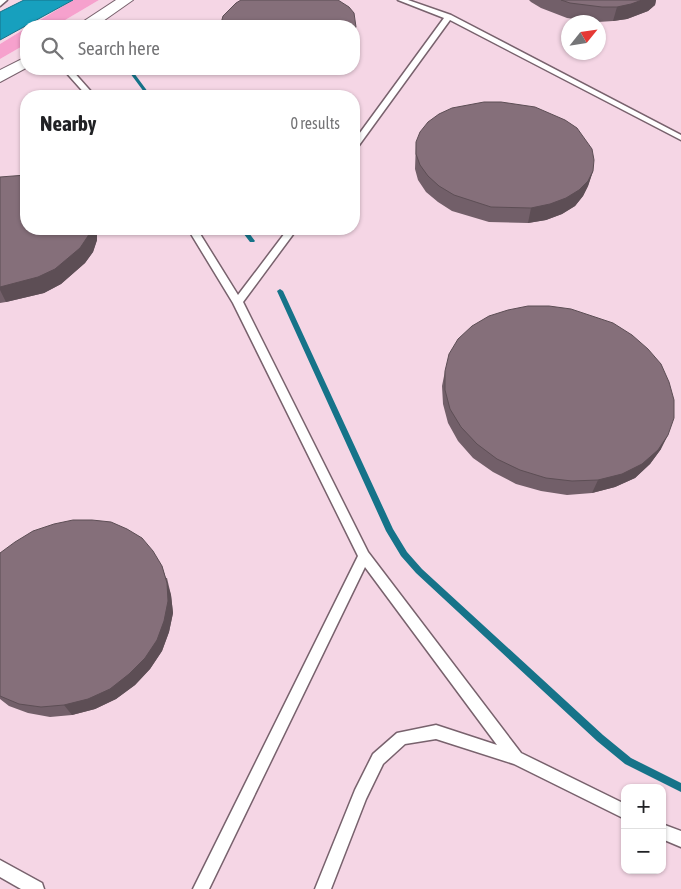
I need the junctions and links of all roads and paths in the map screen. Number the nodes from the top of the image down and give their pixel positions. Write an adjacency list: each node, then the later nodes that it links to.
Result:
1 (4, 0): 4 (lane)
2 (126, 0): 6 (street)
3 (401, 0): 5 (lane)
4 (0, 4)
5 (449, 16): 11 (lane); 12 (lane)
6 (95, 20)
7 (20, 65): 9 (street)
8 (72, 75): 10 (lane)
9 (0, 77)
10 (86, 90)
11 (360, 138)
12 (681, 138)
13 (197, 235): 15 (lane)
14 (288, 235): 15 (lane)
15 (238, 302): 16 (lane)
16 (364, 556): 17 (lane); 23 (lane)
17 (516, 758): 18 (lane); 24 (lane)
18 (621, 810)
19 (666, 833): 20 (lane)
20 (681, 839)
21 (0, 868): 22 (lane)
22 (36, 889)
23 (201, 889)
24 (323, 889)

